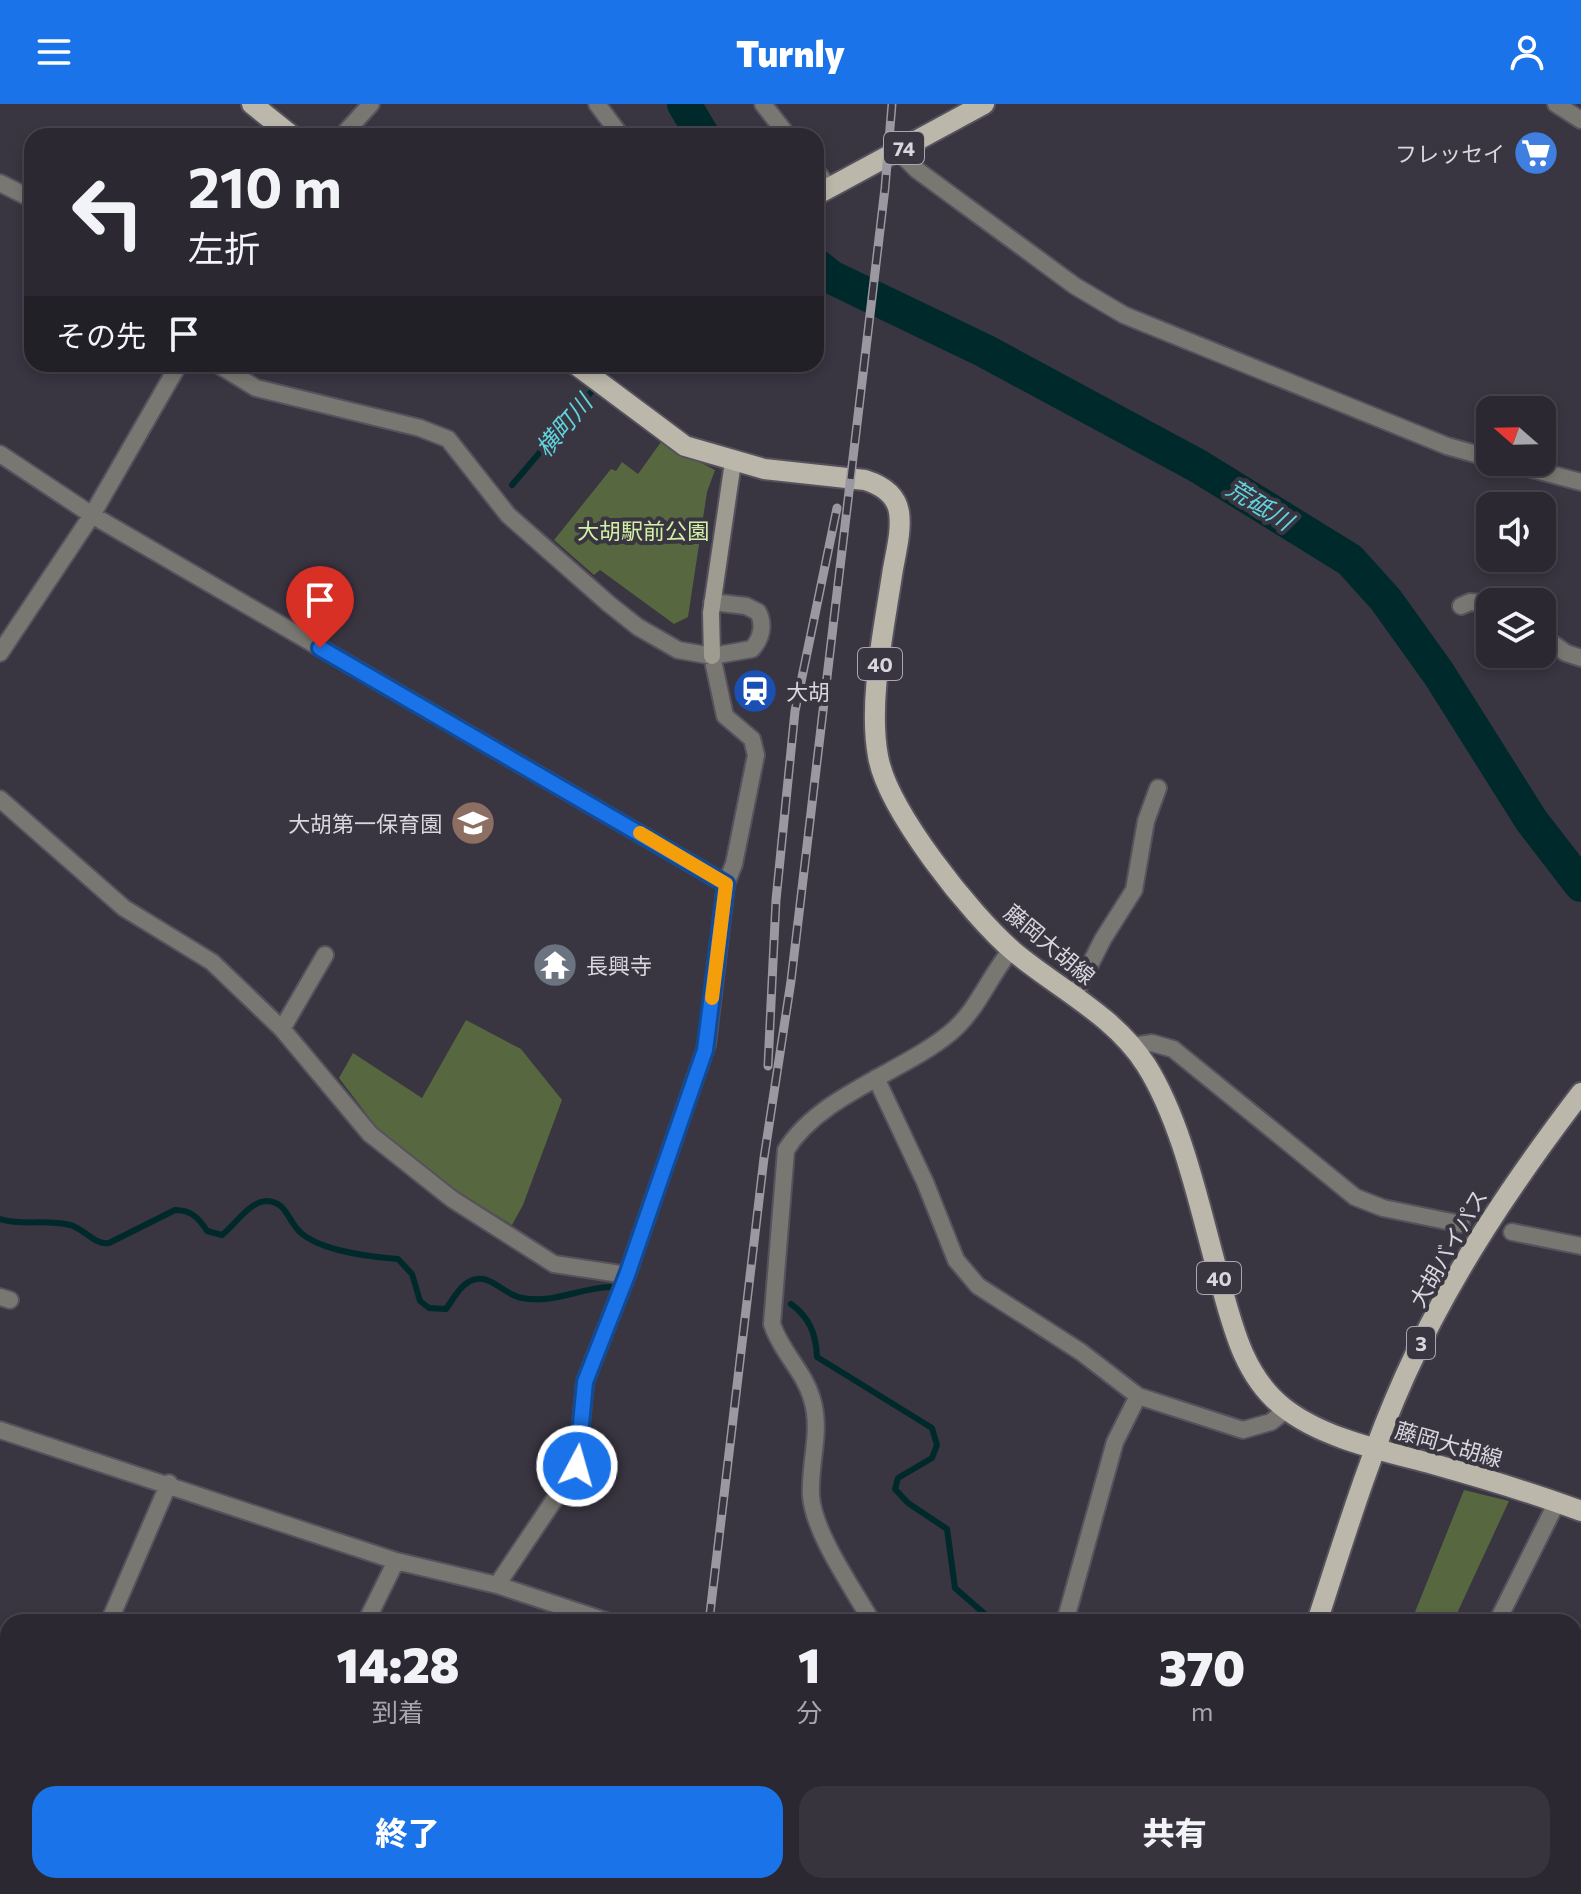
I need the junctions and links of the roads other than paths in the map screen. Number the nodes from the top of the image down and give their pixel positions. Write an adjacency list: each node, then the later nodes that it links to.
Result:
1 (252, 104): 8 (main road)
2 (371, 104): 9 (street)
3 (597, 104): 10 (street)
4 (763, 104): 11 (street)
5 (984, 104): 12 (main road, 74)
6 (1556, 104): 7 (street)
7 (1581, 120)
8 (282, 128)
9 (349, 128)
10 (615, 128)
11 (782, 128)
12 (898, 151): 14 (main road, 74); 20 (street)
13 (0, 183): 15 (street)
14 (824, 185)
15 (24, 195)
16 (174, 372): 24 (street)
17 (230, 372): 30 (street)
18 (585, 372): 21 (main road, 藤岡大胡線 / 40)
19 (0, 454): 24 (street)
20 (1476, 454)
21 (733, 462): 25 (main road); 35 (main road, 藤岡大胡線 / 40)
22 (1556, 475): 23 (street)
23 (1581, 482)
24 (92, 515): 29 (street); 34 (street)
25 (712, 602): 30 (main road); 30 (street)
26 (1476, 603): 27 (street)
27 (1461, 606)
28 (1556, 646): 31 (street)
29 (0, 653)
30 (712, 656): 34 (street)
31 (1581, 658)
32 (1158, 788): 37 (street)
33 (0, 799): 38 (street)
34 (726, 884): 45 (street)
35 (1012, 949): 37 (main road, 藤岡大胡線 / 40); 40 (street)
36 (325, 955): 38 (street)
37 (1074, 996): 39 (main road, 藤岡大胡線 / 40)
38 (282, 1029): 45 (street)
39 (1133, 1046): 42 (street); 47 (main road, 藤岡大胡線 / 40)
40 (876, 1078): 46 (street); 58 (street)
41 (1581, 1093): 49 (main road, 大胡バイパス / 3)
42 (1461, 1224)
43 (1512, 1232): 44 (street)
44 (1581, 1246)
45 (627, 1275): 54 (street)
46 (1138, 1396): 47 (street); 59 (street)
47 (1286, 1410): 49 (main road, 藤岡大胡線 / 40)
48 (0, 1430): 50 (street)
49 (1375, 1447): 51 (main road, 藤岡大胡線 / 40); 60 (main road, 大胡バイパス / 3)
50 (169, 1483): 53 (street); 55 (street)
51 (1557, 1502): 52 (main road, 藤岡大胡線 / 40); 61 (street)
52 (1581, 1511)
53 (396, 1561): 54 (street); 56 (street)
54 (497, 1585): 57 (street)
55 (112, 1614)
56 (370, 1614)
57 (585, 1614)
58 (868, 1614)
59 (1067, 1614)
60 (1320, 1614)
61 (1501, 1614)

